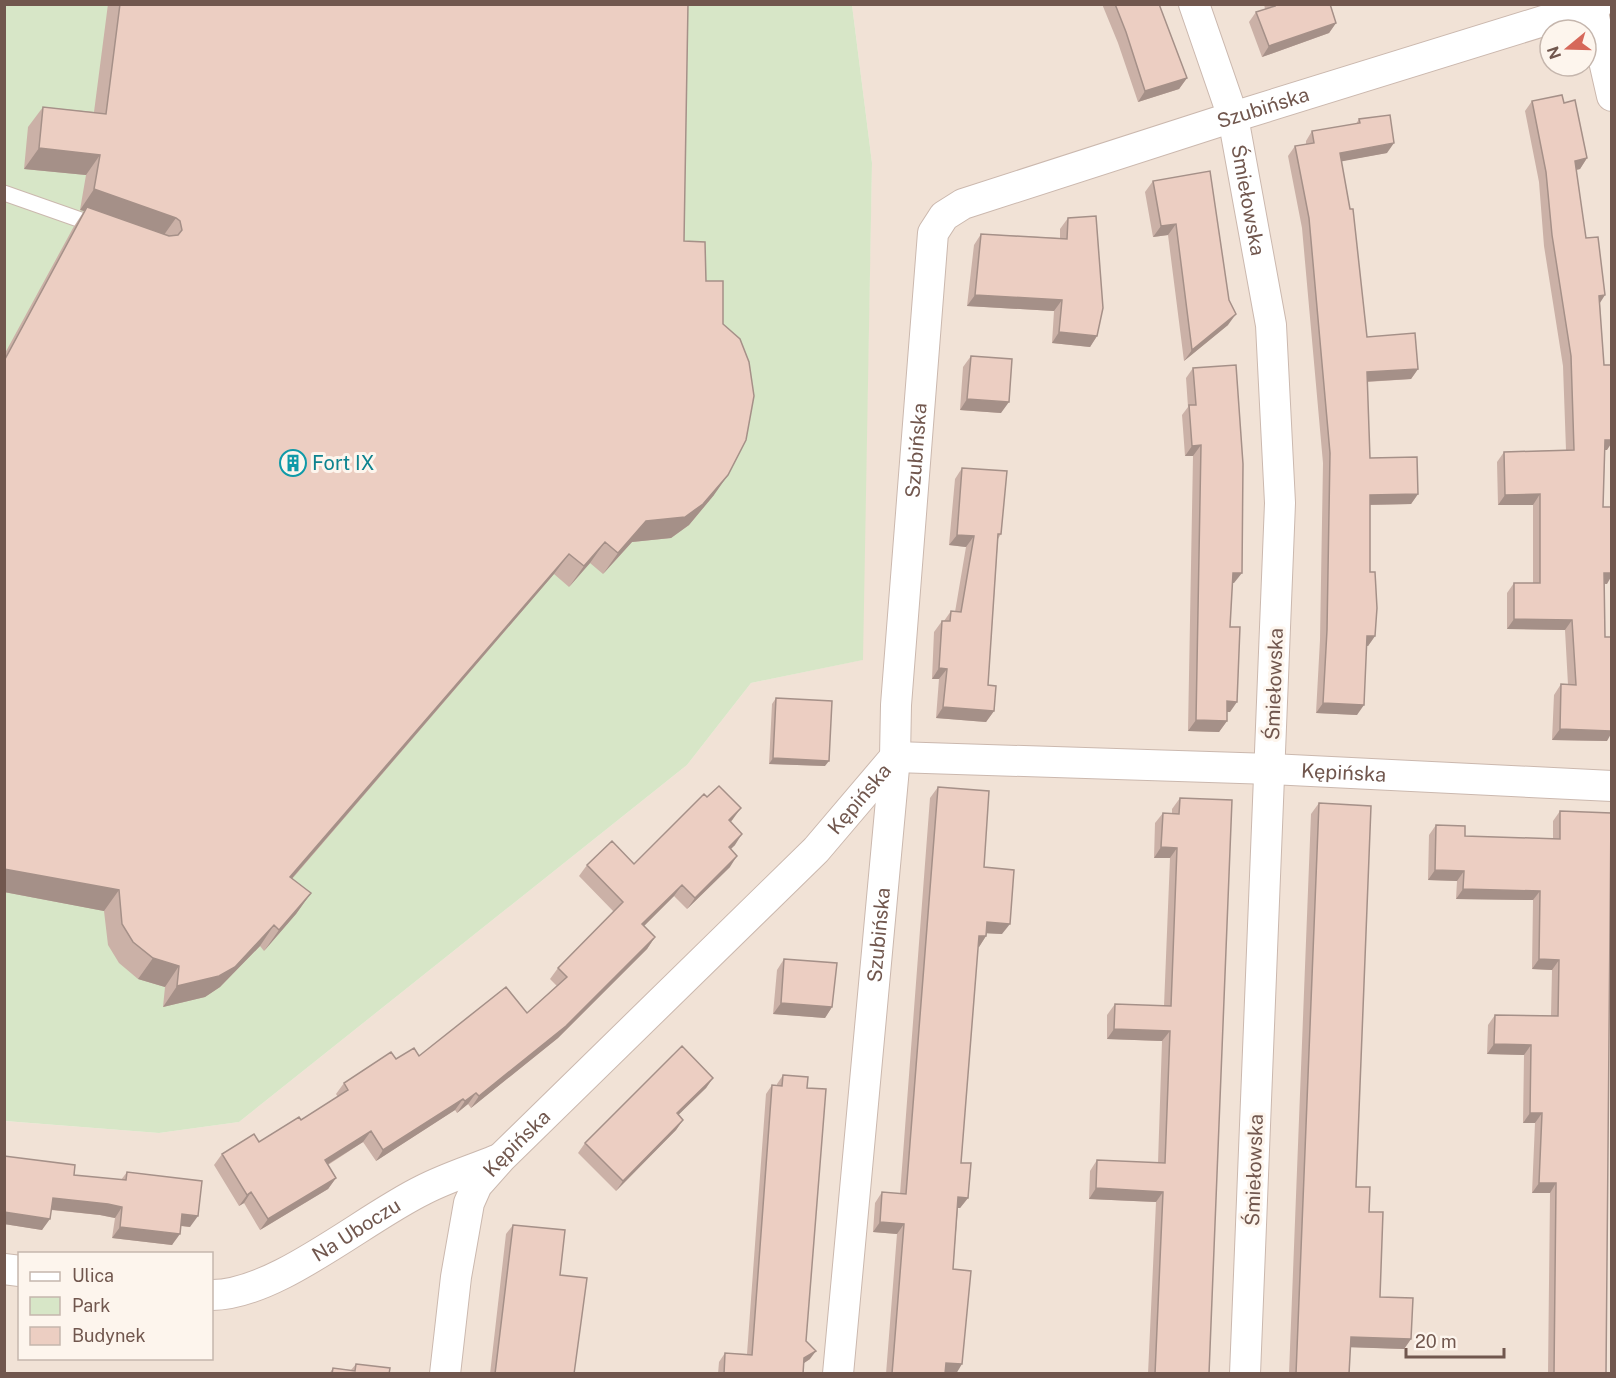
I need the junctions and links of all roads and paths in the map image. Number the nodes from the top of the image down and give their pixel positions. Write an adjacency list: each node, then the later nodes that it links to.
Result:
1 (1194, 4): 4 (street, Śmiełowska)
2 (1594, 5): 3 (street); 4 (street, Szubińska)
3 (1611, 96)
4 (1233, 117): 7 (street, Szubińska); 8 (street, Śmiełowska)
5 (4, 193): 6 (lane)
6 (114, 232)
7 (895, 757): 8 (street, Kępińska); 10 (street, Kępińska); 13 (street, Szubińska)
8 (1271, 769): 9 (street, Kępińska); 14 (street, Śmiełowska)
9 (1611, 786)
10 (501, 1158): 11 (street, Na Uboczu); 12 (street, Kępińska)
11 (213, 1295)
12 (445, 1374)
13 (837, 1374)
14 (1245, 1374)

